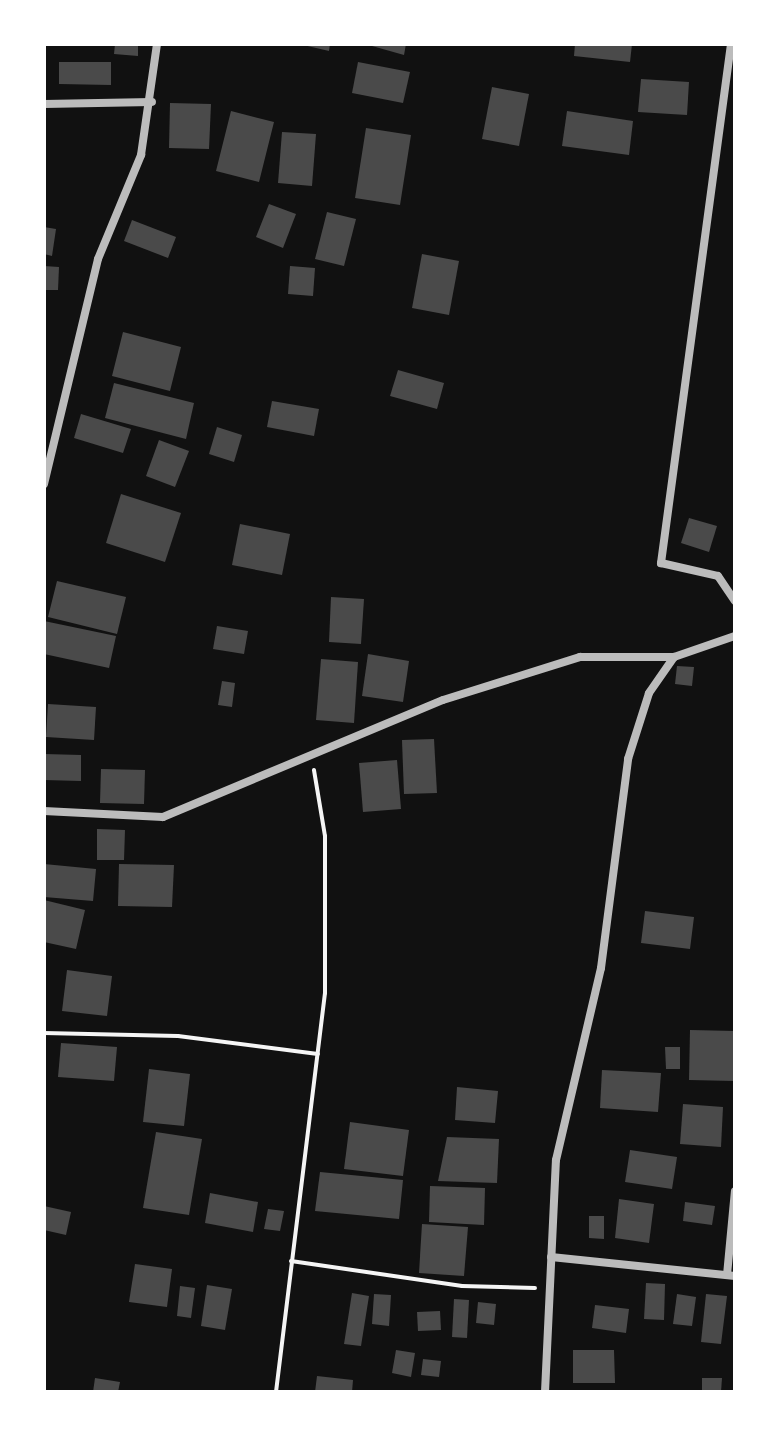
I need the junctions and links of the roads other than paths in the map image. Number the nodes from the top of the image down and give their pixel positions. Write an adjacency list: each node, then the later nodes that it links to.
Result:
1 (157, 44): 3 (street)
2 (731, 44): 6 (street)
3 (152, 102): 4 (street); 5 (street)
4 (44, 104)
5 (44, 484)
6 (735, 601)
7 (735, 636): 8 (street)
8 (674, 657): 9 (street); 11 (street)
9 (44, 811)
10 (735, 1191): 12 (street)
11 (551, 1257): 12 (street); 13 (street)
12 (731, 1276)
13 (545, 1392)

